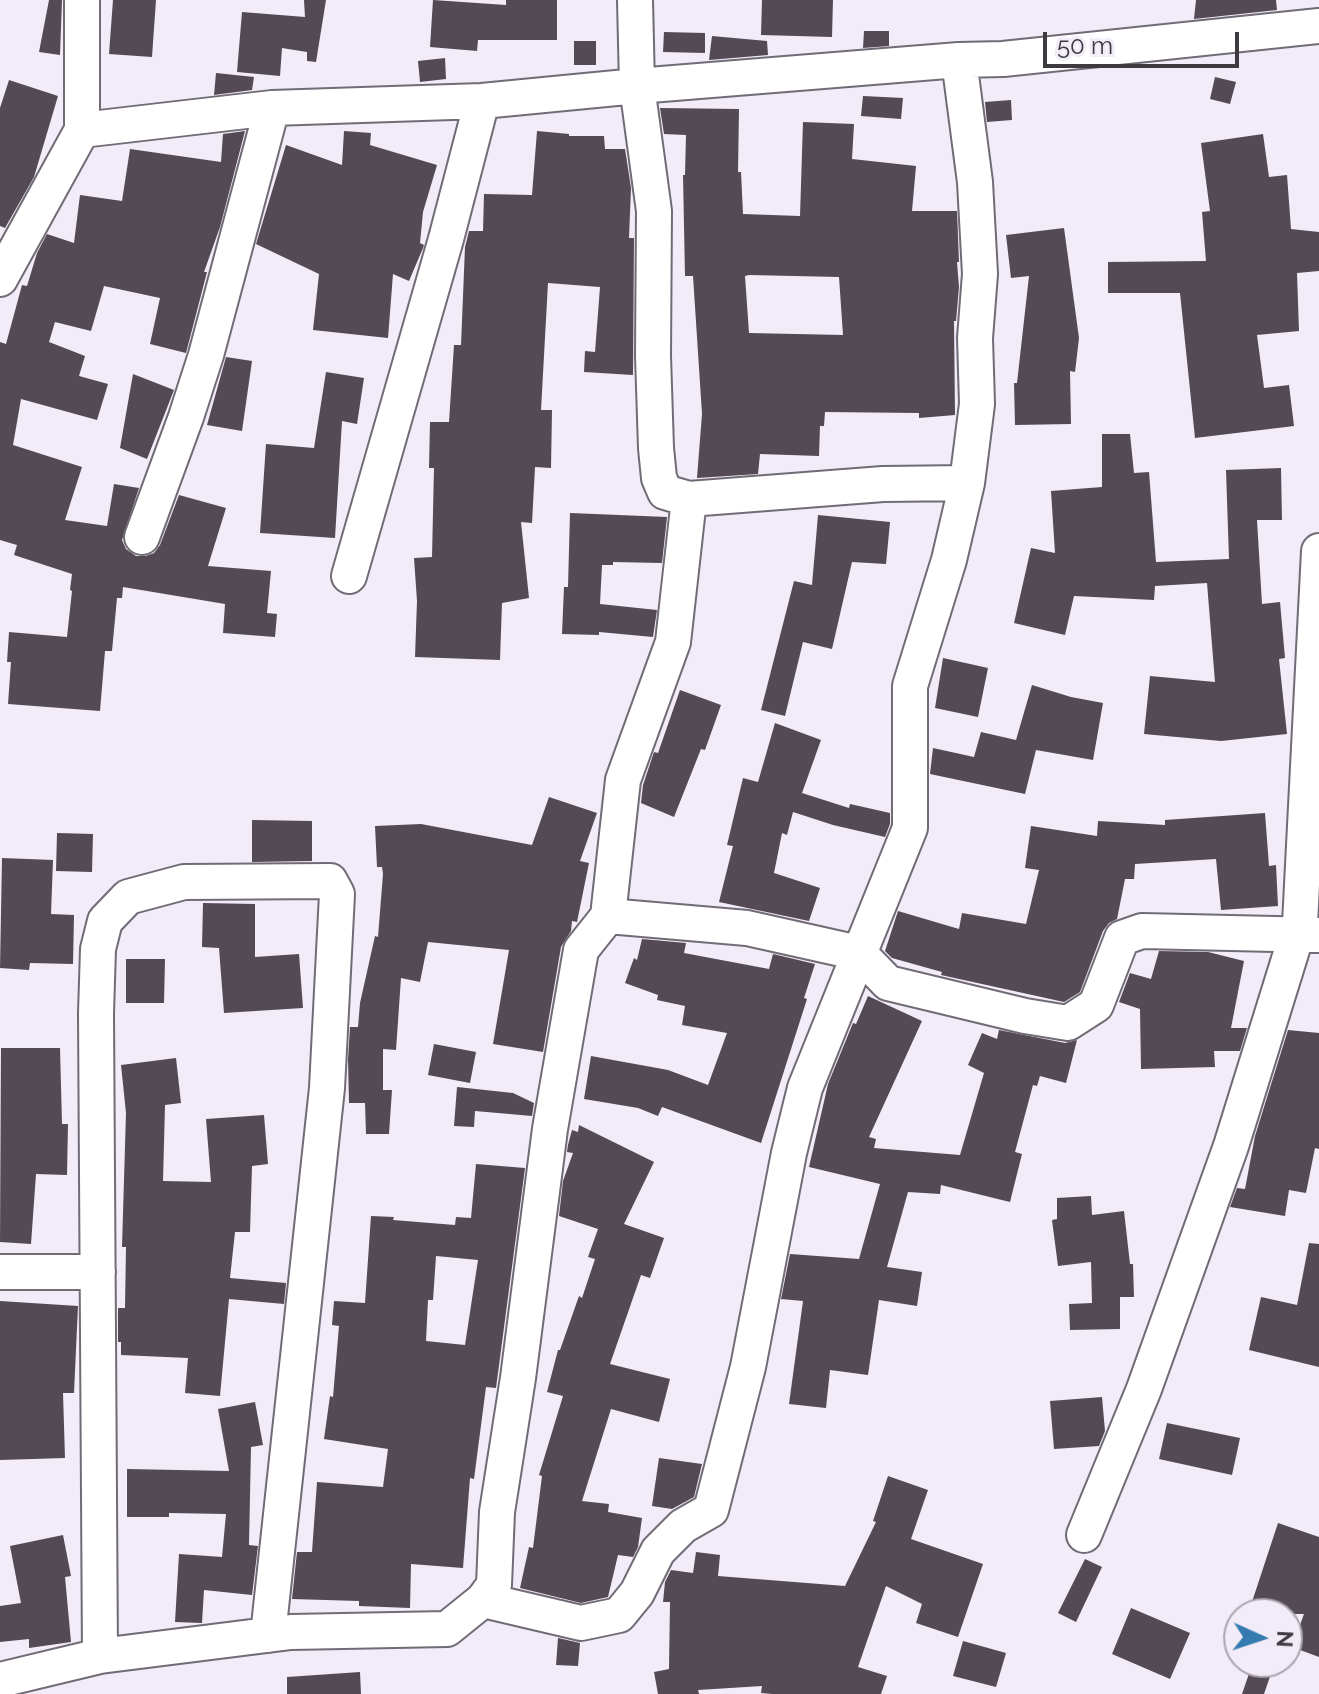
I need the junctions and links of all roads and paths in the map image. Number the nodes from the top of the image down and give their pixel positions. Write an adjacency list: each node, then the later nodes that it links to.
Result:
1 (82, 0): 8 (street)
2 (635, 0): 5 (street)
3 (1319, 26): 4 (street)
4 (959, 60): 5 (street); 10 (street)
5 (637, 86): 6 (street); 11 (street)
6 (482, 101): 7 (street); 14 (street)
7 (272, 108): 8 (street); 12 (street)
8 (82, 130): 9 (street)
9 (0, 279)
10 (967, 483): 11 (street); 17 (street)
11 (689, 499): 15 (street)
12 (142, 537)
13 (1319, 551): 16 (street)
14 (349, 576)
15 (608, 916): 17 (street); 21 (street)
16 (1308, 934): 17 (street); 20 (street)
17 (859, 953): 21 (street)
18 (0, 1272): 19 (street)
19 (98, 1272): 22 (street); 23 (street)
20 (1084, 1535)
21 (483, 1600): 22 (street)
22 (268, 1635): 23 (street)
23 (100, 1656): 24 (street)
24 (0, 1680)

